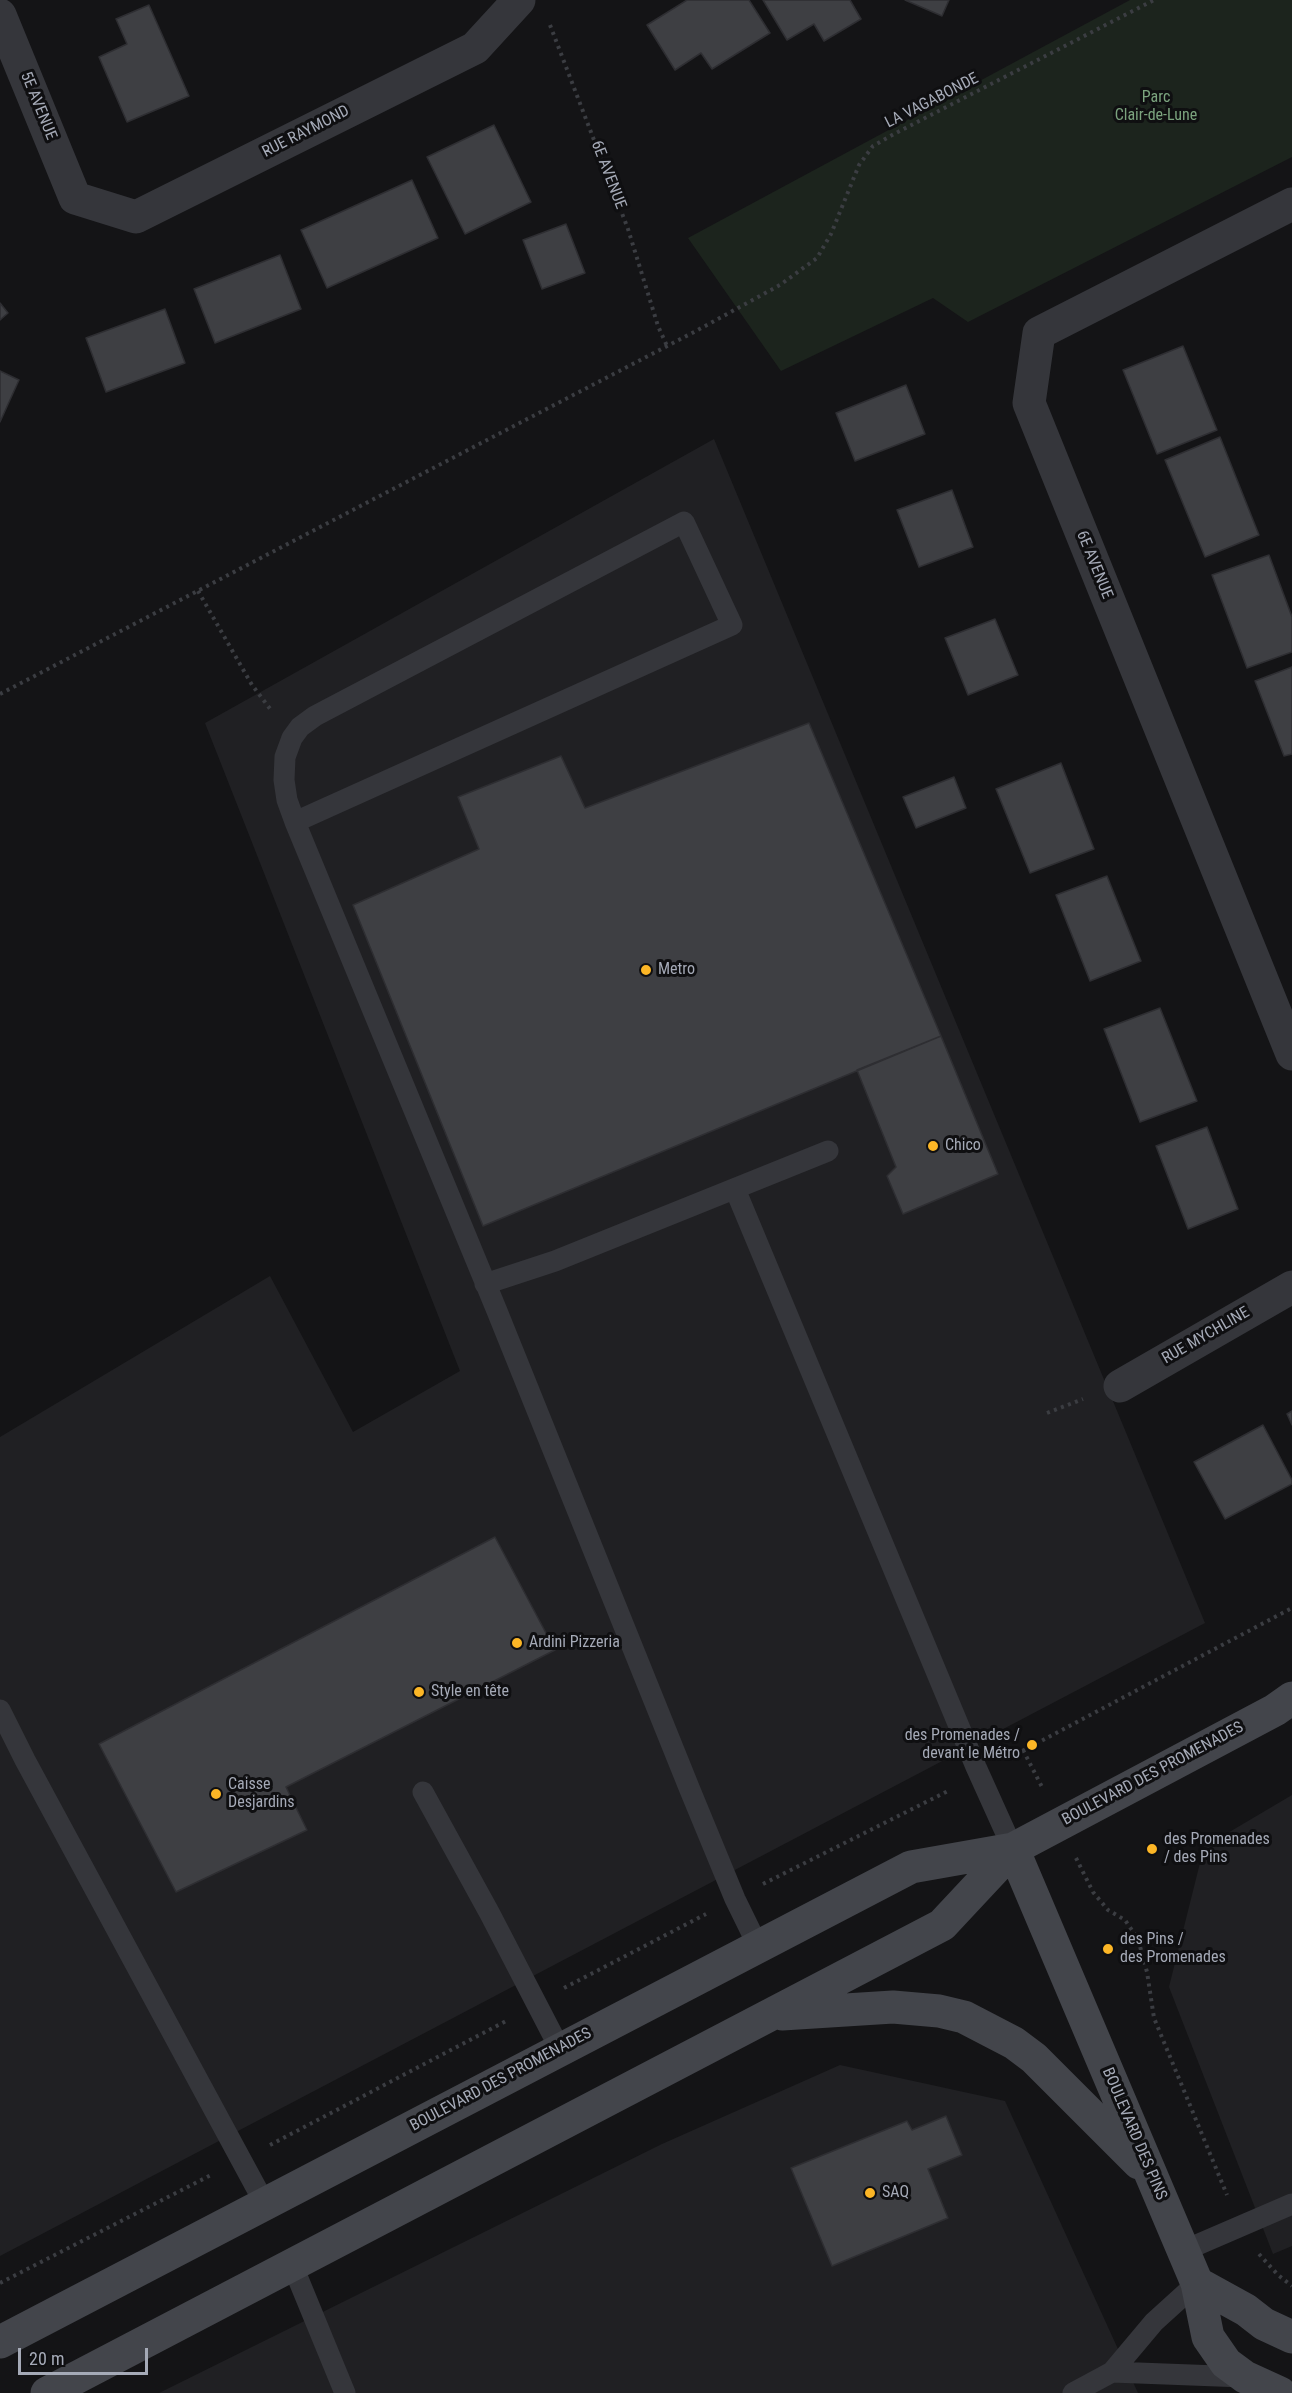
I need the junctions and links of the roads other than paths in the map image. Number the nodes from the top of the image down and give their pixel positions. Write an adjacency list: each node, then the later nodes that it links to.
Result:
1 (533, 8): 3 (street, RUE RAYMOND)
2 (0, 15): 3 (street, 5E AVENUE)
3 (75, 198)
4 (1292, 204): 6 (street, 6E AVENUE)
5 (295, 822): 5 (lane); 9 (lane)
6 (1292, 1054)
7 (828, 1151): 8 (lane)
8 (735, 1189): 9 (lane); 15 (lane)
9 (485, 1284): 16 (lane)
10 (1292, 1287): 11 (street, RUE MYCHLINE)
11 (1120, 1386)
12 (1292, 1698): 15 (street, BOULEVARD DES PROMENADES)
13 (0, 1710): 20 (lane)
14 (423, 1792): 18 (lane)
15 (1013, 1848): 16 (street, BOULEVARD DES PROMENADES); 17 (street, BOULEVARD DES PROMENADES); 19 (street, BOULEVARD DES PINS)
16 (758, 1946): 18 (street, BOULEVARD DES PROMENADES)
17 (770, 2015): 19 (street); 23 (street, BOULEVARD DES PROMENADES)
18 (560, 2049): 20 (street, BOULEVARD DES PROMENADES)
19 (1151, 2175): 22 (street, BOULEVARD DES PINS)
20 (265, 2204): 26 (street, BOULEVARD DES PROMENADES)
21 (1292, 2204): 22 (lane)
22 (1183, 2251): 24 (street, BOULEVARD DES PINS)
23 (292, 2264): 29 (street, BOULEVARD DES PROMENADES); 30 (lane)
24 (1197, 2283): 25 (street); 27 (lane); 28 (street, BOULEVARD DES PINS)
25 (1292, 2337)
26 (0, 2342)
27 (1112, 2372): 28 (lane); 31 (lane)
28 (1245, 2377): 32 (street, BOULEVARD DES PINS)
29 (46, 2393)
30 (345, 2393)
31 (1073, 2393)
32 (1280, 2393)

